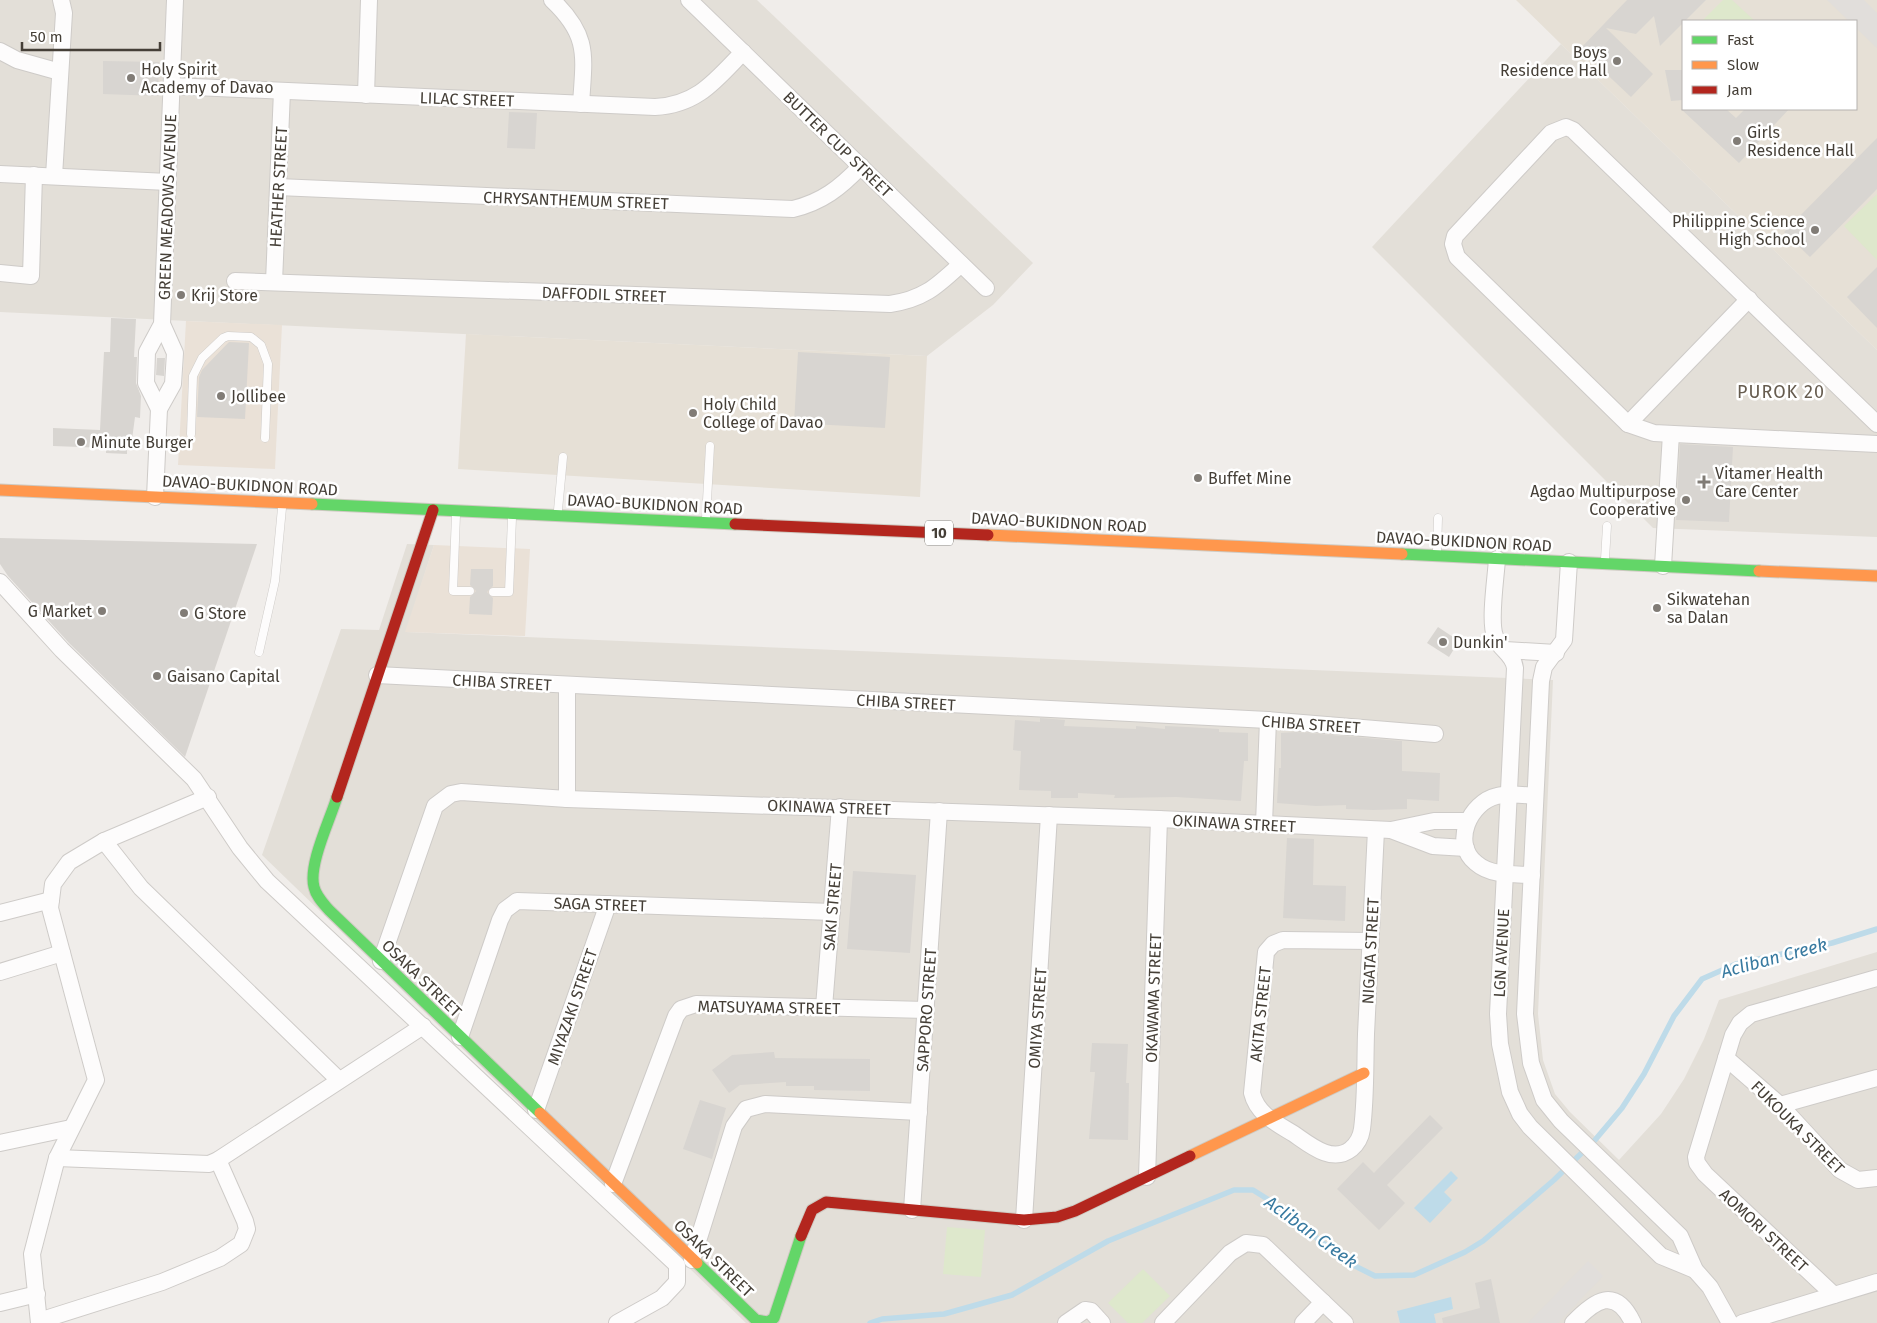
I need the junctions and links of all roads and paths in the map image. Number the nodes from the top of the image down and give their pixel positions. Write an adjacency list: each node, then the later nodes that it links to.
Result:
1 (61, 0): 8 (street)
2 (175, 0): 9 (street, GREEN MEADOWS AVENUE)
3 (369, 0): 11 (street)
4 (552, 0): 12 (street)
5 (689, 0): 7 (street, BUTTER CUP STREET)
6 (0, 51): 8 (street)
7 (743, 52): 12 (street, LILAC STREET); 13 (street, BUTTER CUP STREET)
8 (60, 72): 16 (street)
9 (172, 86): 10 (street, LILAC STREET); 17 (street, GREEN MEADOWS AVENUE)
10 (282, 91): 11 (street, LILAC STREET); 18 (street, HEATHER STREET)
11 (366, 94): 12 (street, LILAC STREET)
12 (581, 104)
13 (861, 166): 18 (street, CHRYSANTHEMUM STREET); 19 (street, BUTTER CUP STREET)
14 (0, 174): 15 (street)
15 (34, 175): 16 (street); 20 (street)
16 (54, 176): 17 (street)
17 (168, 182): 25 (street, GREEN MEADOWS AVENUE)
18 (278, 187): 22 (street, HEATHER STREET)
19 (961, 264): 22 (street, DAFFODIL STREET); 23 (street, BUTTER CUP STREET)
20 (0, 273)
21 (235, 281): 22 (street, DAFFODIL STREET)
22 (274, 282)
23 (986, 288)
24 (1749, 299): 27 (street); 27 (street); 28 (street)
25 (162, 324): 26 (street, GREEN MEADOWS AVENUE); 26 (street, GREEN MEADOWS AVENUE)
26 (159, 409): 36 (street, GREEN MEADOWS AVENUE)
27 (1628, 424): 30 (street)
28 (1877, 424)
29 (191, 434): 31 (lane)
30 (1671, 434): 32 (street); 49 (street)
31 (265, 438)
32 (1877, 444)
33 (710, 446): 43 (lane)
34 (563, 457): 41 (lane)
35 (0, 490): 36 (main road, DAVAO-BUKIDNON ROAD / 10)
36 (155, 498): 37 (main road, DAVAO-BUKIDNON ROAD / 10)
37 (283, 503): 38 (main road, DAVAO-BUKIDNON ROAD / 10); 55 (lane)
38 (433, 510): 39 (main road, DAVAO-BUKIDNON ROAD / 10); 57 (main road, OSAKA STREET)
39 (456, 511): 40 (main road, DAVAO-BUKIDNON ROAD / 10); 52 (lane)
40 (512, 514): 41 (main road, DAVAO-BUKIDNON ROAD / 10); 53 (lane)
41 (558, 516): 43 (main road, DAVAO-BUKIDNON ROAD / 10)
42 (1438, 518): 45 (lane)
43 (706, 522): 45 (main road, DAVAO-BUKIDNON ROAD / 10)
44 (1607, 526): 48 (lane)
45 (1437, 556): 46 (main road, DAVAO-BUKIDNON ROAD / 10)
46 (1497, 559): 47 (main road, DAVAO-BUKIDNON ROAD / 10); 54 (street, LGN AVENUE)
47 (1569, 562): 48 (main road, DAVAO-BUKIDNON ROAD / 10); 56 (street, LGN AVENUE)
48 (1605, 564): 49 (main road, DAVAO-BUKIDNON ROAD / 10)
49 (1663, 566): 50 (main road, DAVAO-BUKIDNON ROAD / 10)
50 (1877, 576)
51 (0, 582): 63 (street)
52 (470, 591)
53 (493, 592)
54 (1505, 650): 56 (street); 61 (street, LGN AVENUE)
55 (259, 652)
56 (1556, 653): 62 (street, LGN AVENUE)
57 (377, 675): 58 (street, CHIBA STREET); 82 (main road, OSAKA STREET)
58 (567, 685): 59 (street, CHIBA STREET); 64 (street)
59 (1268, 720): 60 (street, CHIBA STREET); 70 (street)
60 (1435, 734)
61 (1509, 795): 62 (street); 69 (street); 74 (street, LGN AVENUE)
62 (1535, 796): 75 (street, LGN AVENUE)
63 (208, 797): 72 (street); 89 (street)
64 (567, 798): 65 (street, OKINAWA STREET); 82 (street, OKINAWA STREET)
65 (840, 808): 66 (street, OKINAWA STREET); 78 (street, SAKI STREET)
66 (940, 811): 67 (street, OKINAWA STREET); 88 (street, SAPPORO STREET)
67 (1049, 815): 68 (street, OKINAWA STREET); 109 (street, OMIYA STREET)
68 (1159, 819): 70 (street, OKINAWA STREET); 105 (street, OKAWAMA STREET)
69 (1467, 821): 71 (street); 73 (street)
70 (1264, 824): 71 (street, OKINAWA STREET)
71 (1384, 830): 73 (street); 80 (street, NIGATA STREET)
72 (104, 841): 76 (street); 94 (street)
73 (1466, 848): 74 (street)
74 (1505, 874): 75 (street); 85 (street, LGN AVENUE)
75 (1532, 874): 86 (street, LGN AVENUE)
76 (51, 900): 79 (street); 81 (street)
77 (608, 904): 78 (street, SAGA STREET); 90 (street, SAGA STREET); 97 (street, MIYAZAKI STREET)
78 (832, 912): 87 (street, SAKI STREET)
79 (0, 913)
80 (1371, 941): 92 (street, NIGATA STREET); 100 (street, AKITA STREET)
81 (62, 953): 83 (street); 101 (street)
82 (381, 961): 90 (main road, OSAKA STREET)
83 (0, 972)
84 (1877, 978): 91 (street)
85 (1499, 999): 86 (street); 99 (street, LGN AVENUE)
86 (1526, 1000): 95 (street, LGN AVENUE)
87 (824, 1008): 88 (street, MATSUYAMA STREET); 107 (street, MATSUYAMA STREET)
88 (926, 1010): 98 (street, SAPPORO STREET)
89 (423, 1026): 94 (street); 119 (street)
90 (460, 1037): 97 (main road, OSAKA STREET)
91 (1726, 1058): 96 (street, FUKOUKA STREET); 114 (street, AOMORI STREET)
92 (1364, 1073): 100 (main road); 100 (street, NIGATA STREET)
93 (1877, 1078): 96 (street)
94 (339, 1080): 104 (street)
95 (1544, 1100): 99 (street); 111 (street, LGN AVENUE)
96 (1780, 1104): 106 (street, FUKOUKA STREET)
97 (536, 1110): 107 (main road, OSAKA STREET)
98 (919, 1112): 108 (street, SAPPORO STREET); 110 (street)
99 (1520, 1114): 111 (street, LGN AVENUE)
100 (1270, 1119): 105 (main road)
101 (70, 1128): 102 (street); 103 (street)
102 (0, 1143)
103 (57, 1158): 104 (street); 113 (street)
104 (218, 1160): 117 (street)
105 (1147, 1178): 109 (main road)
106 (1877, 1178)
107 (613, 1184): 110 (main road, OSAKA STREET)
108 (912, 1210): 109 (main road); 118 (main road)
109 (1024, 1220)
110 (692, 1260): 118 (main road, OSAKA STREET)
111 (1695, 1270): 127 (street, LGN AVENUE)
112 (1877, 1282): 114 (street)
113 (36, 1294): 116 (street); 117 (street)
114 (1834, 1295): 128 (street)
115 (1323, 1302): 122 (street); 123 (street); 124 (street)
116 (0, 1303)
117 (39, 1322)
118 (768, 1322)
119 (617, 1323)
120 (1066, 1323): 121 (street)
121 (1102, 1323)
122 (1163, 1323)
123 (1302, 1323)
124 (1344, 1323)
125 (1573, 1323): 126 (street)
126 (1633, 1323)
127 (1730, 1323)
128 (1742, 1323)

